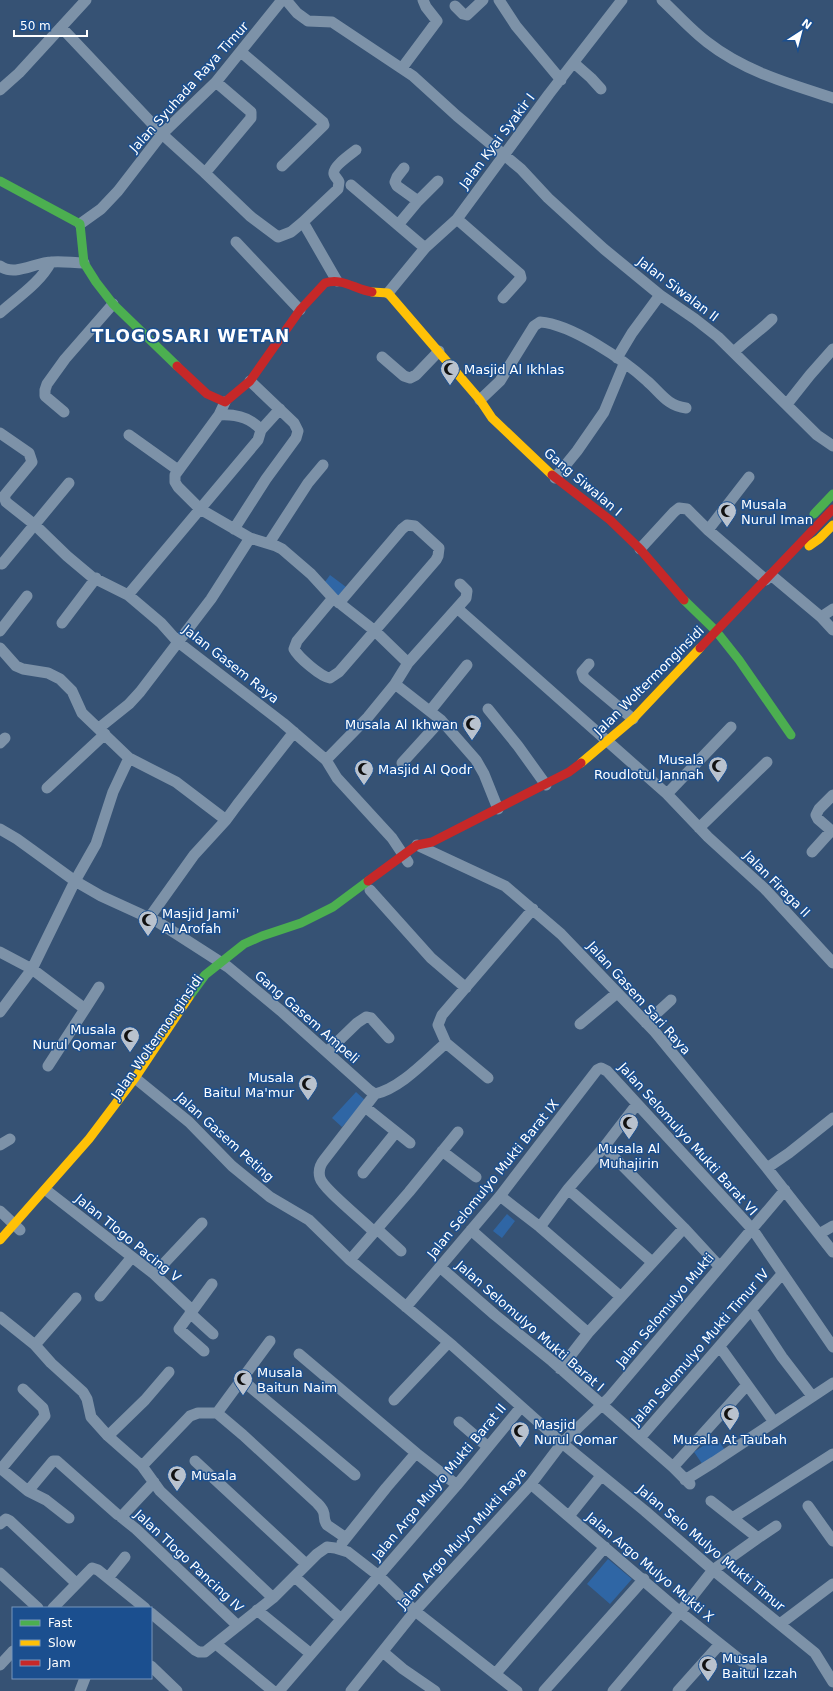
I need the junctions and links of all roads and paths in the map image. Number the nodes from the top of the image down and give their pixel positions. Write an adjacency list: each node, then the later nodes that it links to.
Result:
1 (86, 0): 10 (street)
2 (282, 0): 11 (street, Jalan Syuhada Raya Timur)
3 (286, 0): 13 (street, Jalan Siwalan II)
4 (423, 0): 13 (street)
5 (483, 0): 9 (street)
6 (499, 0): 14 (street)
7 (622, 0): 12 (street, Jalan Kyai Syakir I)
8 (662, 0): 18 (street)
9 (455, 6)
10 (61, 27): 17 (street); 19 (street)
11 (241, 52): 15 (street, Jalan Syuhada Raya Timur); 22 (street)
12 (574, 63): 14 (street, Jalan Kyai Syakir I); 16 (street)
13 (402, 68): 21 (street, Jalan Siwalan II)
14 (562, 80): 21 (street, Jalan Kyai Syakir I)
15 (216, 82): 19 (street, Jalan Syuhada Raya Timur); 24 (street)
16 (601, 89)
17 (0, 90)
18 (833, 98)
19 (162, 134): 24 (street); 31 (street, Jalan Syuhada Raya Timur)
20 (356, 150): 30 (street)
21 (504, 155): 29 (street, Jalan Kyai Syakir I); 40 (street, Jalan Siwalan II)
22 (282, 166)
23 (404, 168): 28 (street)
24 (205, 172): 30 (street)
25 (0, 181): 31 (main road)
26 (438, 181): 28 (street)
27 (351, 185): 32 (street)
28 (418, 201): 32 (street)
29 (457, 219): 34 (street, Jalan Kyai Syakir I); 41 (street)
30 (303, 222): 38 (street)
31 (80, 224): 35 (main road)
32 (398, 226): 34 (street)
33 (236, 242): 43 (street)
34 (425, 248): 39 (street, Jalan Kyai Syakir I)
35 (84, 263): 37 (street); 42 (main road)
36 (0, 266): 37 (street)
37 (47, 268): 44 (street)
38 (337, 281): 39 (main road); 43 (main road)
39 (388, 293): 47 (main road, Gang Siwalan I)
40 (660, 295): 48 (street, Jalan Siwalan II); 50 (street)
41 (503, 298)
42 (113, 304): 54 (main road); 57 (street)
43 (300, 310): 51 (main road)
44 (0, 313)
45 (772, 319): 48 (street)
46 (833, 349): 53 (street)
47 (439, 351): 49 (street); 52 (main road, Gang Siwalan I)
48 (734, 352): 53 (street, Jalan Siwalan II)
49 (382, 357)
50 (620, 361): 52 (street); 55 (street); 65 (street)
51 (250, 381): 54 (main road); 56 (street)
52 (480, 400): 65 (main road, Gang Siwalan I)
53 (787, 404): 61 (street, Jalan Siwalan II)
54 (223, 408): 58 (street); 63 (street)
55 (686, 408)
56 (280, 409): 58 (street); 72 (street)
57 (64, 412)
58 (261, 430): 68 (street)
59 (0, 433): 70 (street, Jalan Gasem Raya)
60 (129, 435): 63 (street)
61 (833, 446)
62 (323, 465): 75 (street)
63 (178, 470): 68 (street)
64 (749, 477): 73 (street)
65 (555, 478): 76 (main road, Gang Siwalan I)
66 (68, 483): 70 (street)
67 (833, 494): 77 (main road)
68 (200, 509): 72 (street); 82 (street)
69 (833, 509): 77 (main road, Jalan Woltermonginsidi)
70 (35, 525): 78 (street); 80 (street, Jalan Gasem Raya)
71 (833, 525): 77 (main road)
72 (234, 529): 74 (street)
73 (708, 530): 76 (street); 79 (street)
74 (250, 538): 75 (street); 93 (street)
75 (269, 543): 84 (street)
76 (640, 549): 92 (main road, Gang Siwalan I)
77 (793, 552): 79 (main road, Jalan Woltermonginsidi)
78 (2, 564)
79 (769, 577): 87 (street); 92 (main road, Jalan Woltermonginsidi)
80 (96, 578): 82 (street, Jalan Gasem Raya); 88 (street)
81 (460, 584): 85 (street)
82 (128, 595): 93 (street, Jalan Gasem Raya)
83 (27, 596): 90 (street)
84 (336, 601): 91 (street); 91 (street); 91 (street)
85 (457, 608): 95 (street); 107 (street, Jalan Firaga II)
86 (833, 609): 87 (street)
87 (821, 617): 89 (street)
88 (62, 623)
89 (833, 630)
90 (0, 631)
91 (375, 631): 95 (street)
92 (716, 632): 101 (main road, Jalan Woltermonginsidi); 106 (main road, Gang Siwalan I)
93 (178, 642): 104 (street); 105 (street, Jalan Gasem Raya)
94 (0, 648): 104 (street)
95 (408, 663): 98 (street)
96 (589, 664): 101 (street)
97 (468, 665): 100 (street)
98 (395, 684): 100 (street); 109 (street)
99 (488, 709): 112 (street)
100 (430, 711): 102 (street)
101 (633, 719): 107 (main road, Jalan Woltermonginsidi)
102 (441, 720): 111 (street); 116 (street)
103 (731, 727): 114 (street)
104 (102, 731): 108 (street); 113 (street)
105 (294, 732): 109 (street, Jalan Gasem Raya); 117 (street)
106 (791, 735)
107 (608, 741): 112 (main road, Jalan Woltermonginsidi); 114 (street, Jalan Firaga II)
108 (129, 758): 117 (street); 124 (street)
109 (326, 760): 123 (street, Jalan Gasem Raya)
110 (767, 762): 118 (street)
111 (402, 763)
112 (546, 785): 116 (main road, Jalan Woltermonginsidi)
113 (47, 788)
114 (668, 794): 118 (street, Jalan Firaga II)
115 (833, 795): 120 (street)
116 (498, 809): 121 (main road, Jalan Woltermonginsidi)
117 (226, 820): 127 (street)
118 (700, 828): 133 (street, Jalan Firaga II)
119 (0, 829): 124 (street, Gang Gasem Ampeli)
120 (832, 831): 122 (street)
121 (424, 846): 123 (main road, Jalan Woltermonginsidi); 126 (street, Jalan Gasem Sari Raya)
122 (812, 852)
123 (405, 858): 125 (main road, Jalan Woltermonginsidi); 134 (main road, Jalan Woltermonginsidi)
124 (75, 881): 127 (street, Gang Gasem Ampeli); 135 (street)
125 (370, 890): 128 (main road, Jalan Woltermonginsidi); 137 (street)
126 (533, 909): 137 (street); 138 (street, Jalan Gasem Sari Raya)
127 (149, 918): 134 (street, Gang Gasem Ampeli)
128 (325, 921)
129 (312, 928): 130 (main road)
130 (260, 947)
131 (0, 952): 135 (street)
132 (249, 952): 134 (main road, Jalan Woltermonginsidi)
133 (831, 956)
134 (224, 964): 146 (street, Gang Gasem Ampeli); 150 (main road, Jalan Woltermonginsidi)
135 (32, 969): 140 (street); 141 (street)
136 (99, 987): 140 (street)
137 (466, 988): 145 (street)
138 (617, 993): 142 (street, Jalan Gasem Sari Raya); 143 (street)
139 (671, 1000): 142 (street)
140 (85, 1009): 147 (street)
141 (0, 1012)
142 (650, 1020): 161 (street, Jalan Gasem Sari Raya)
143 (580, 1024)
144 (389, 1038): 146 (street)
145 (446, 1043): 149 (street); 151 (street)
146 (327, 1052): 151 (street, Gang Gasem Ampeli)
147 (48, 1066)
148 (602, 1068): 152 (street, Jalan Selomulyo Mukti Barat VI); 166 (street, Jalan Selomulyo Mukti Barat IX)
149 (488, 1078)
150 (138, 1081): 160 (main road, Jalan Woltermonginsidi); 167 (main road, Jalan Woltermonginsidi); 183 (street, Jalan Gasem Peting)
151 (375, 1094): 153 (street)
152 (637, 1104): 158 (street); 176 (street, Jalan Selomulyo Mukti Barat VI)
153 (365, 1107): 155 (street); 174 (street)
154 (833, 1118): 161 (street)
155 (396, 1132): 157 (street); 162 (street)
156 (458, 1132): 159 (street)
157 (410, 1143)
158 (604, 1147): 164 (street); 173 (street)
159 (442, 1151): 163 (street); 174 (street)
160 (76, 1168)
161 (767, 1168): 165 (street, Jalan Gasem Sari Raya)
162 (363, 1174)
163 (476, 1177)
164 (568, 1189): 172 (street); 184 (street)
165 (785, 1190): 176 (street, Jalan Selomulyo Mukti); 177 (street, Jalan Gasem Sari Raya)
166 (500, 1196): 172 (street); 175 (street, Jalan Selomulyo Mukti Barat IX)
167 (49, 1197): 171 (main road, Jalan Woltermonginsidi); 171 (main road, Jalan Woltermonginsidi); 182 (street, Jalan Tlogo Pacing V)
168 (0, 1211): 171 (street)
169 (202, 1223): 187 (street)
170 (833, 1226): 177 (street)
171 (17, 1227): 178 (main road, Jalan Woltermonginsidi); 179 (main road, Jalan Woltermonginsidi)
172 (540, 1228): 191 (street)
173 (684, 1228): 184 (street); 185 (street)
174 (376, 1230): 180 (street); 183 (street)
175 (471, 1230): 186 (street, Jalan Selomulyo Mukti Barat IX); 197 (street)
176 (752, 1230): 185 (street, Jalan Selomulyo Mukti); 188 (street, Jalan Selomulyo Mukti Barat VI)
177 (819, 1234): 181 (street, Jalan Gasem Sari Raya)
178 (0, 1240)
179 (3, 1250)
180 (401, 1251)
181 (833, 1252)
182 (132, 1257): 187 (street, Jalan Tlogo Pacing V); 190 (street)
183 (350, 1260): 193 (street, Jalan Gasem Peting)
184 (652, 1262): 191 (street)
185 (719, 1266): 214 (street, Jalan Selomulyo Mukti)
186 (440, 1267): 193 (street, Jalan Selomulyo Mukti Barat IX); 206 (street, Jalan Selomulyo Mukti Barat I)
187 (154, 1274): 195 (street, Jalan Tlogo Pacing V)
188 (782, 1274): 194 (street, Jalan Selomulyo Mukti Timur IV); 203 (street, Jalan Selomulyo Mukti Barat VI)
189 (212, 1284): 195 (street)
190 (100, 1296)
191 (621, 1297): 197 (street)
192 (76, 1298): 201 (street)
193 (406, 1307): 200 (street, Jalan Gasem Peting)
194 (751, 1310): 202 (street, Jalan Selomulyo Mukti Timur IV); 212 (street)
195 (191, 1311): 198 (street, Jalan Tlogo Pacing V); 204 (street)
196 (0, 1318): 201 (street)
197 (588, 1333): 206 (street)
198 (213, 1334)
199 (270, 1341): 208 (street)
200 (448, 1343): 213 (street); 215 (street, Jalan Selo Mulyo Mukti Timur)
201 (36, 1345): 219 (street)
202 (720, 1347): 210 (street); 220 (street, Jalan Selomulyo Mukti Timur IV)
203 (833, 1347)
204 (204, 1351)
205 (299, 1354): 223 (street)
206 (560, 1369): 214 (street, Jalan Selomulyo Mukti Barat I)
207 (169, 1372): 219 (street)
208 (242, 1380): 216 (street); 229 (street)
209 (833, 1383): 212 (street)
210 (747, 1385): 218 (street); 227 (street)
211 (23, 1389): 228 (street)
212 (812, 1396): 218 (street)
213 (394, 1400)
214 (602, 1406): 220 (street, Jalan Selomulyo Mukti Barat I); 221 (street, Jalan Selomulyo Mukti)
215 (521, 1407): 221 (street, Jalan Selo Mulyo Mukti Timur); 222 (street, Jalan Argo Mulyo Mukti Barat II)
216 (216, 1413): 223 (street); 226 (street)
217 (459, 1422): 222 (street)
218 (774, 1422): 227 (street, Jalan Selomulyo Mukti Barat I)
219 (108, 1436): 226 (street)
220 (640, 1438): 227 (street, Jalan Selomulyo Mukti Barat I)
221 (562, 1443): 230 (street, Jalan Selo Mulyo Mukti Timur); 232 (street, Jalan Argo Mulyo Mukti Raya)
222 (488, 1446): 233 (street, Jalan Argo Mulyo Mukti Barat II)
223 (416, 1453): 233 (street)
224 (833, 1454): 239 (street)
225 (195, 1461): 247 (street)
226 (142, 1466): 231 (street)
227 (673, 1467)
228 (1, 1469): 234 (street)
229 (354, 1475)
230 (601, 1476): 238 (street); 248 (street, Jalan Selo Mulyo Mukti Timur)
231 (154, 1482): 256 (street); 266 (street, Jalan Tlogo Pancing IV)
232 (531, 1484): 238 (street, Jalan Argo Mulyo Mukti X); 261 (street, Jalan Argo Mulyo Mukti Raya)
233 (457, 1485): 250 (street, Jalan Argo Mulyo Mukti Barat II)
234 (28, 1491): 237 (street); 240 (street)
235 (712, 1501): 239 (street)
236 (808, 1506): 244 (street)
237 (118, 1515)
238 (569, 1516): 245 (street, Jalan Argo Mulyo Mukti X)
239 (734, 1517): 243 (street)
240 (69, 1518)
241 (0, 1524): 254 (street)
242 (776, 1526): 243 (street)
243 (758, 1538): 248 (street)
244 (833, 1541)
245 (606, 1547): 253 (street, Jalan Argo Mulyo Mukti X); 275 (street)
246 (125, 1557): 252 (street)
247 (306, 1564): 250 (street); 251 (street)
248 (713, 1570): 262 (street); 265 (street, Jalan Selo Mulyo Mukti Timur)
249 (0, 1573): 257 (street)
250 (379, 1576): 261 (street); 264 (street, Jalan Argo Mulyo Mukti Barat II)
251 (295, 1577): 256 (street); 264 (street)
252 (108, 1578): 254 (street); 259 (street)
253 (644, 1579): 262 (street, Jalan Argo Mulyo Mukti X); 287 (street)
254 (76, 1583): 258 (street)
255 (833, 1584): 265 (street)
256 (273, 1598): 260 (street)
257 (37, 1607)
258 (54, 1607)
259 (144, 1607)
260 (257, 1610): 266 (street); 271 (street)
261 (414, 1611): 270 (street, Jalan Argo Mulyo Mukti Raya); 275 (street)
262 (680, 1612): 268 (street, Jalan Argo Mulyo Mukti X); 288 (street)
263 (152, 1614): 267 (street)
264 (341, 1619): 271 (street, Jalan Argo Mulyo Mukti Barat II)
265 (780, 1624): 277 (street, Jalan Selo Mulyo Mukti Timur)
266 (238, 1626): 267 (street)
267 (216, 1644): 282 (street)
268 (720, 1644): 274 (street, Jalan Argo Mulyo Mukti X); 279 (street)
269 (12, 1652): 272 (street)
270 (383, 1652): 278 (street); 284 (street, Jalan Argo Mulyo Mukti Raya)
271 (311, 1654): 283 (street, Jalan Argo Mulyo Mukti Barat II)
272 (0, 1664)
273 (152, 1667): 281 (street)
274 (753, 1670)
275 (496, 1673): 286 (street)
276 (85, 1679): 280 (street)
277 (833, 1682)
278 (423, 1687): 285 (street)
279 (682, 1689)
280 (80, 1691)
281 (177, 1691)
282 (273, 1691)
283 (279, 1691)
284 (351, 1691)
285 (435, 1691)
286 (517, 1691)
287 (544, 1691)
288 (612, 1691)

